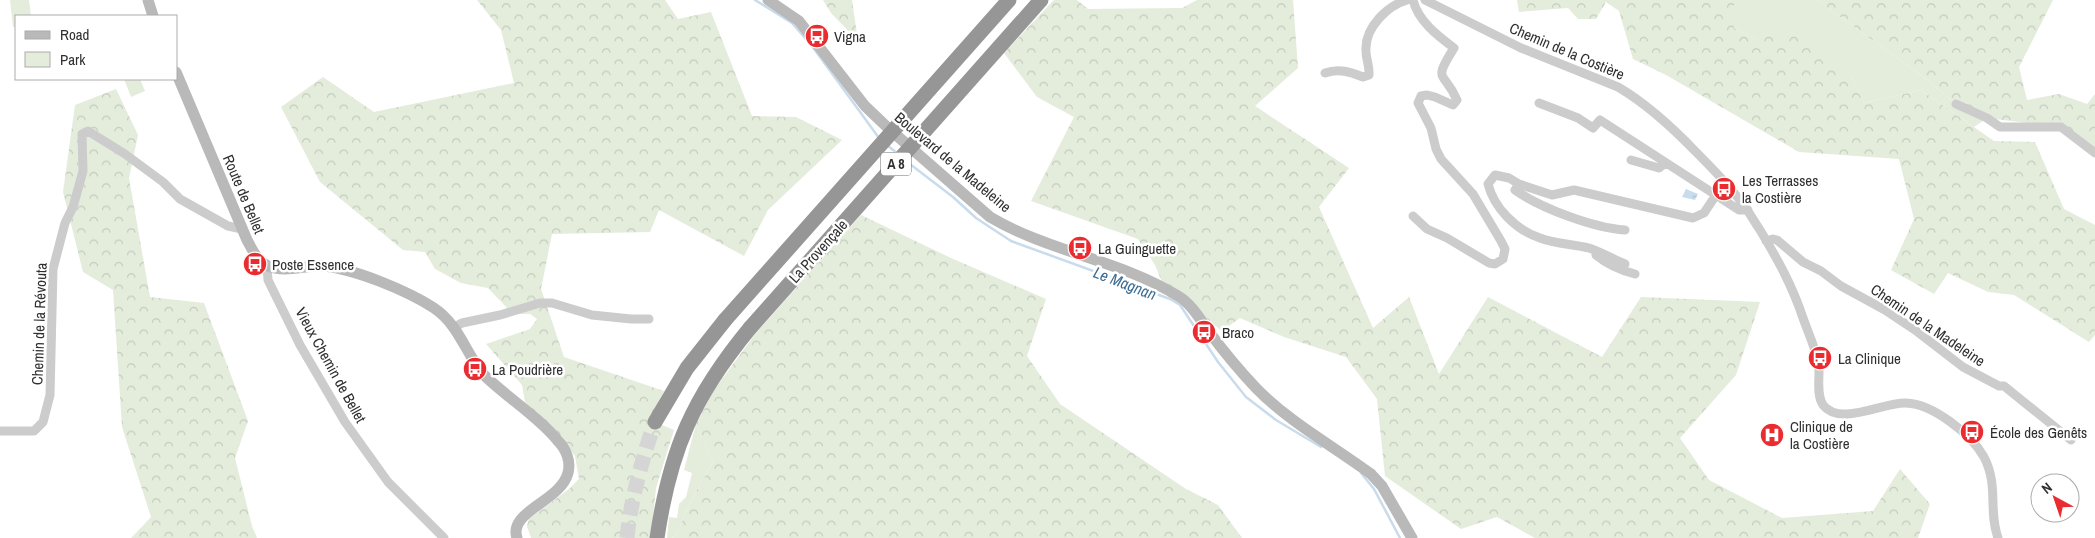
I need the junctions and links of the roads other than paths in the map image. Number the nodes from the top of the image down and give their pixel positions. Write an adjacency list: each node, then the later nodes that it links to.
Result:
1 (148, 0): 8 (street)
2 (768, 0): 35 (street, Boulevard de la Madeleine)
3 (1008, 0): 29 (highway, La Provençale / A 8, bridge)
4 (1041, 0): 34 (highway, La Provençale / A 8, bridge)
5 (1407, 0): 9 (street)
6 (1413, 0): 19 (street)
7 (1425, 0): 18 (street, Chemin de la Costière)
8 (153, 15)
9 (1325, 73)
10 (178, 77): 20 (street, Route de Bellet)
11 (1539, 103): 15 (street)
12 (1956, 104): 13 (street)
13 (2095, 153)
14 (1631, 160): 15 (street)
15 (1665, 163): 17 (street)
16 (1519, 184): 17 (street); 21 (street); 23 (street)
17 (1716, 195): 18 (street)
18 (1748, 210): 22 (street, Chemin de la Costière)
19 (1413, 216)
20 (242, 229): 25 (street, Route de Bellet); 30 (street, Chemin de la Révouta)
21 (1625, 230)
22 (1766, 241): 31 (street, Chemin de la Madeleine); 36 (street, Chemin de la Costière)
23 (1591, 249): 24 (street); 26 (street)
24 (1625, 264)
25 (267, 266): 28 (street); 32 (street, Vieux Chemin de Bellet)
26 (1635, 274)
27 (649, 319): 28 (street)
28 (455, 327): 33 (street)
29 (655, 422)
30 (0, 432)
31 (2071, 440)
32 (444, 538)
33 (517, 538)
34 (658, 538)
35 (1412, 538)
36 (1998, 538)

